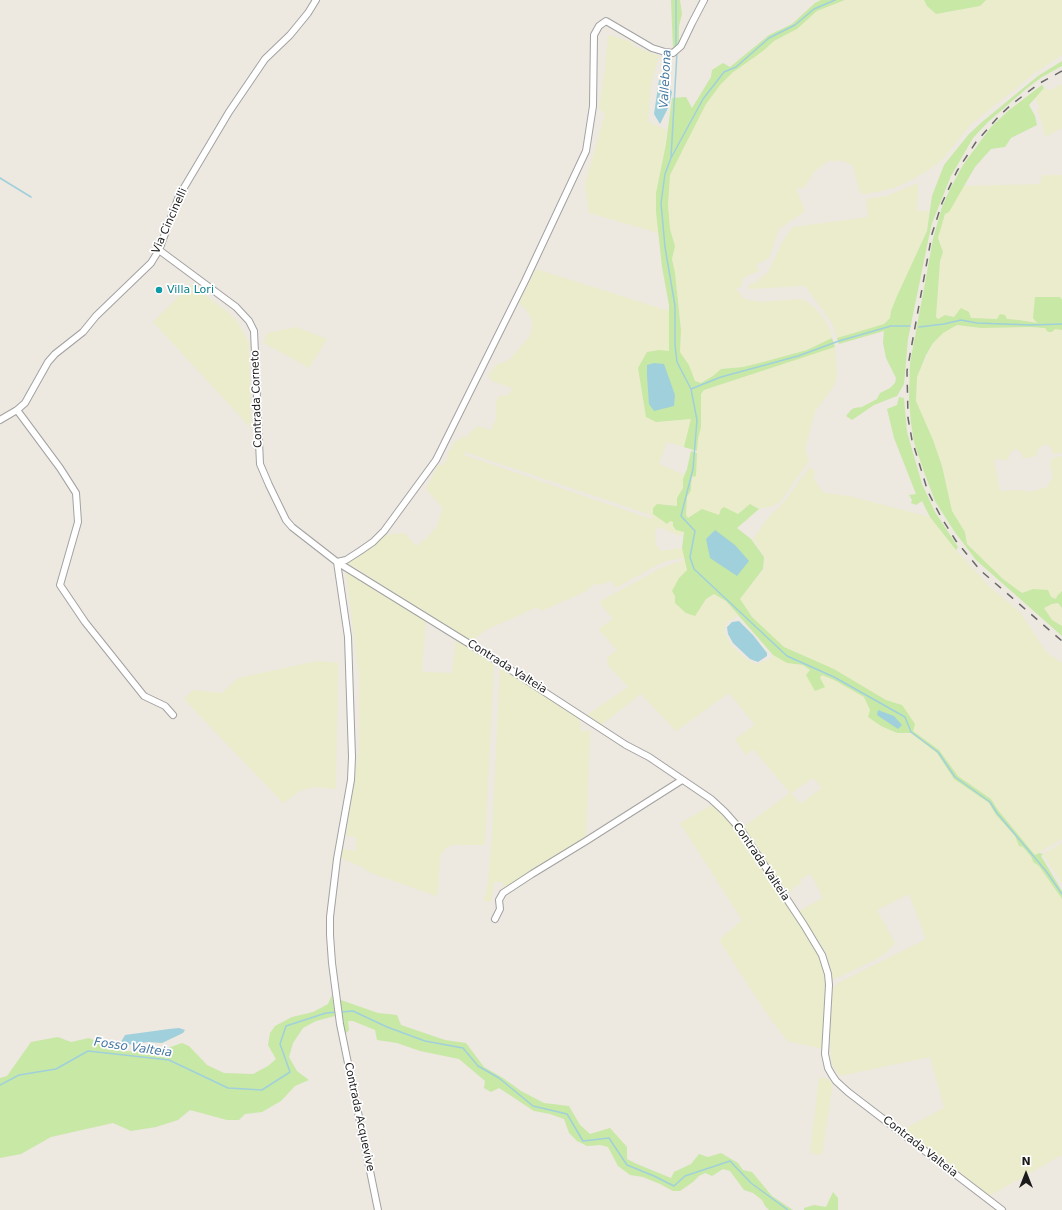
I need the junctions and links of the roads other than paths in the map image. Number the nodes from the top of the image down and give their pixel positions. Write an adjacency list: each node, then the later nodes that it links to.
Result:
1 (316, 0): 3 (street, Via Cincinelli)
2 (704, 0): 6 (street)
3 (160, 250): 4 (street, Via Cincinelli); 6 (street, Contrada Corneto)
4 (18, 410): 5 (street, Via Cincinelli); 7 (street)
5 (0, 420)
6 (338, 562): 8 (street, Contrada Valteia); 10 (street, Contrada Acquevive)
7 (173, 716)
8 (682, 780): 9 (street); 11 (street, Contrada Valteia)
9 (495, 919)
10 (378, 1210)
11 (1002, 1210)

